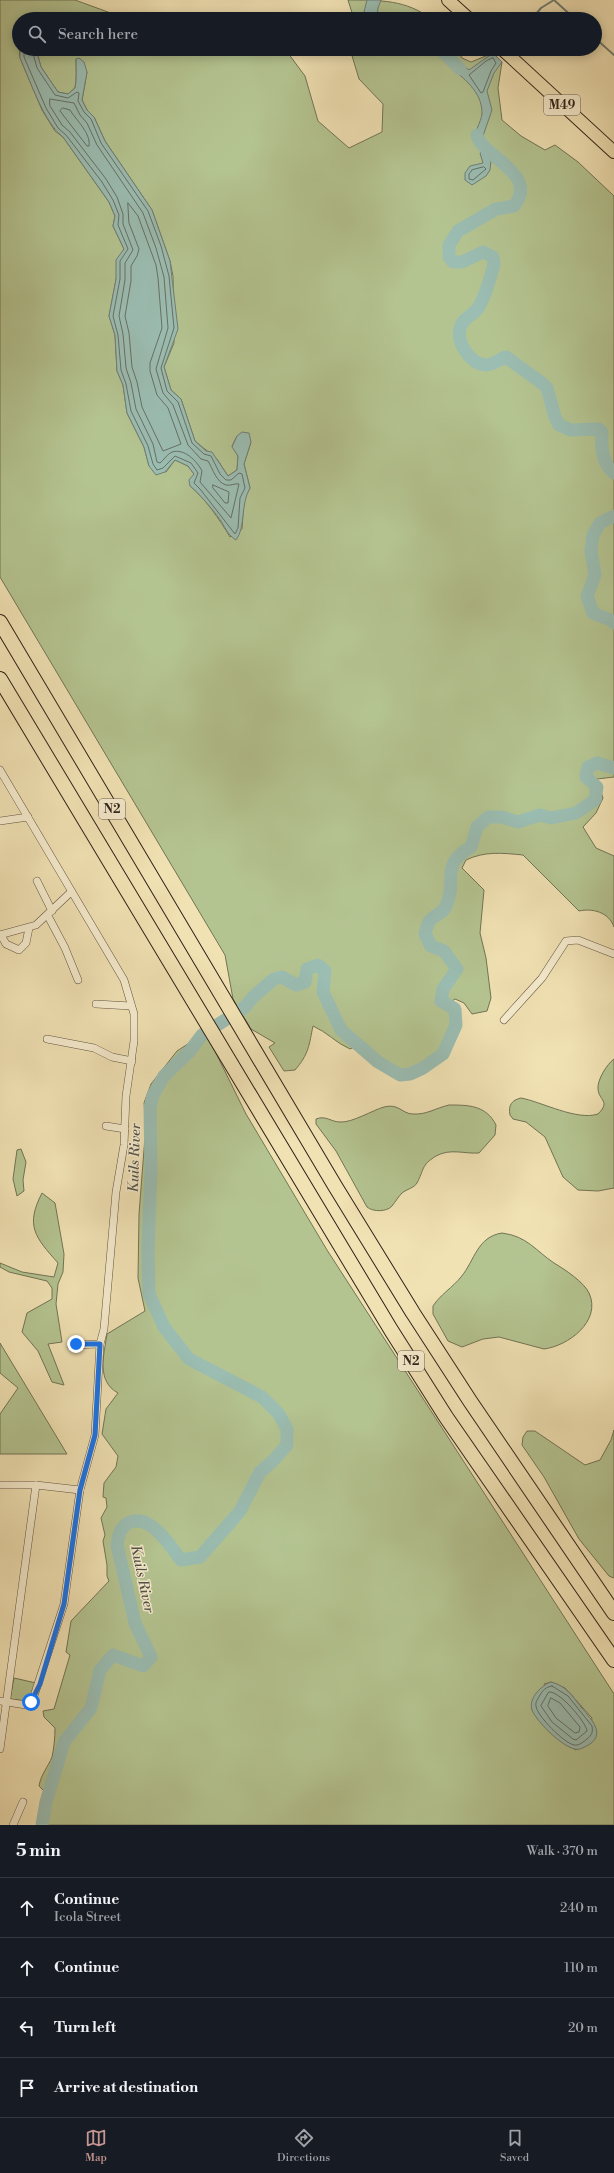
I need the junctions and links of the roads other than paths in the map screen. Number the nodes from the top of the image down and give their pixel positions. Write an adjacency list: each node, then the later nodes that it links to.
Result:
1 (448, 0): 2 (main road)
2 (461, 12)
3 (509, 56): 4 (main road, M49)
4 (614, 152)
5 (0, 622): 29 (highway, N2)
6 (0, 679): 30 (highway, N2)
7 (0, 770): 8 (street)
8 (28, 817): 9 (street); 11 (street)
9 (0, 821)
10 (37, 881): 12 (street)
11 (71, 892): 12 (street); 18 (street)
12 (50, 913): 13 (street); 16 (street)
13 (29, 928): 14 (street); 14 (street)
14 (1, 935)
15 (614, 954): 19 (street)
16 (78, 980)
17 (96, 1004): 18 (street)
18 (131, 1006): 21 (street)
19 (504, 1020)
20 (47, 1039): 21 (street)
21 (132, 1061): 23 (street)
22 (106, 1126): 23 (street)
23 (125, 1129): 24 (street)
24 (100, 1344): 25 (street); 28 (street)
25 (71, 1345)
26 (0, 1485): 27 (street)
27 (36, 1486): 28 (street); 31 (street)
28 (80, 1490): 31 (street)
29 (614, 1613)
30 (614, 1660)
31 (3, 1702): 32 (street)
32 (0, 1747)
33 (23, 1802): 34 (street)
34 (13, 1825)

